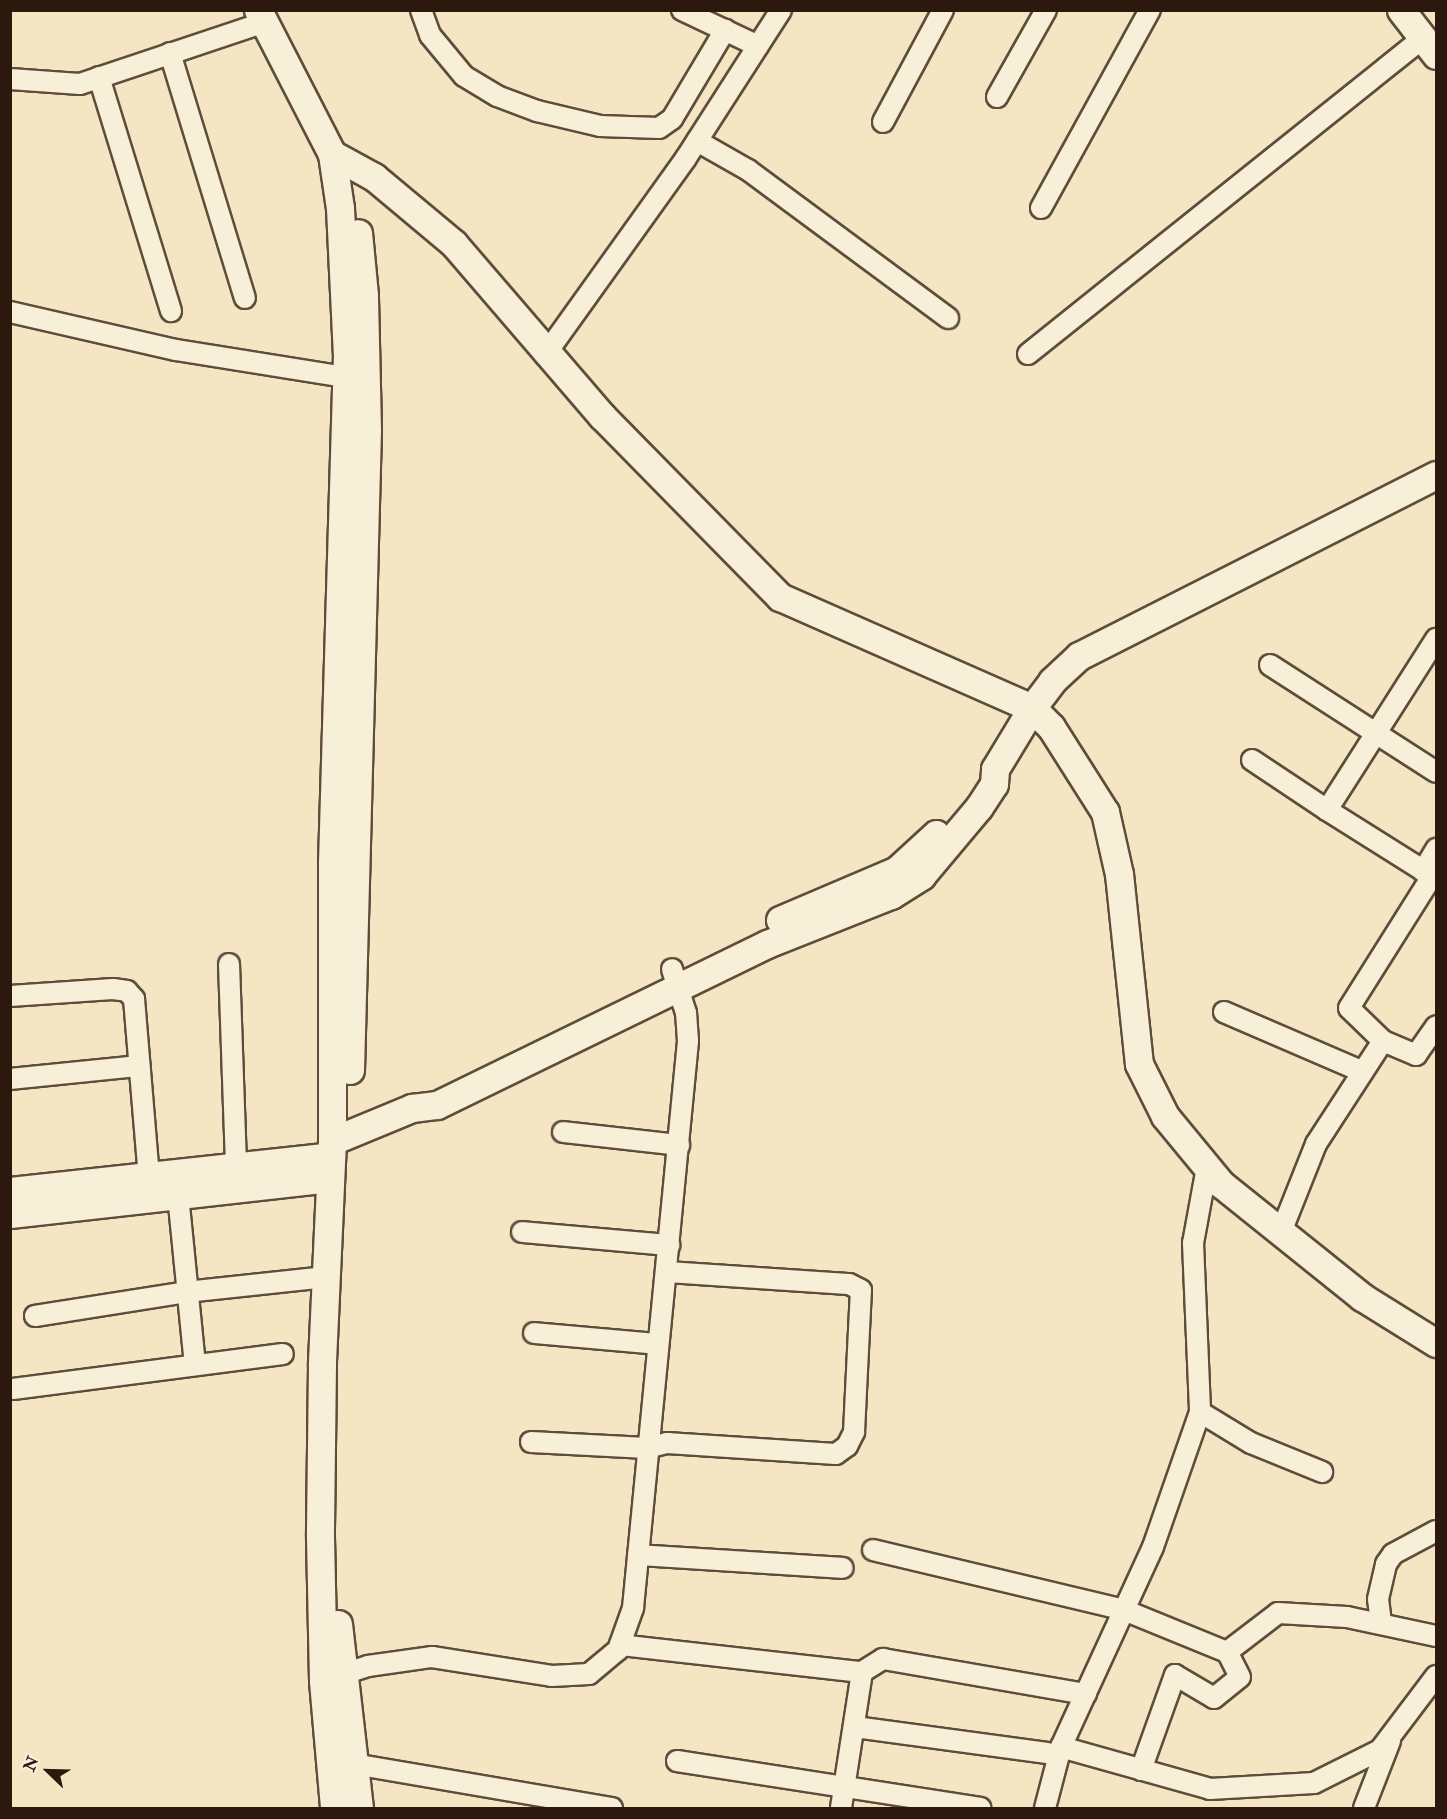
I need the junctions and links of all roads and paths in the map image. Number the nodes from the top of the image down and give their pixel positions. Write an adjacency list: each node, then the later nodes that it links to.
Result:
1 (421, 10): 9 (street)
2 (682, 10): 9 (street)
3 (781, 10): 10 (street)
4 (943, 10): 16 (street)
5 (1046, 10): 15 (street)
6 (1150, 10): 19 (street)
7 (1401, 10): 11 (street)
8 (268, 14): 12 (street); 18 (street)
9 (725, 30): 10 (street)
10 (758, 46): 17 (street)
11 (1430, 46): 24 (street)
12 (170, 53): 13 (street); 20 (street)
13 (99, 77): 14 (street); 21 (street)
14 (10, 79)
15 (997, 98)
16 (883, 122)
17 (697, 141): 23 (street); 25 (street)
18 (340, 157): 25 (street); 26 (street)
19 (1041, 208)
20 (245, 298)
21 (171, 311)
22 (10, 312): 26 (street)
23 (948, 318)
24 (1028, 354)
25 (545, 355): 31 (street)
26 (357, 379): 49 (street)
27 (1437, 475): 31 (street)
28 (1437, 639): 30 (street)
29 (1270, 666): 32 (street)
30 (1429, 666): 32 (street)
31 (1032, 708): 39 (street); 51 (street)
32 (1375, 734): 34 (street); 35 (street)
33 (1252, 760): 35 (street)
34 (1437, 772)
35 (1326, 810): 37 (street)
36 (1437, 849): 37 (street)
37 (1431, 875): 43 (street)
38 (229, 964): 50 (street)
39 (675, 978): 48 (street); 49 (street)
40 (10, 996): 44 (street)
41 (1224, 1012): 45 (street)
42 (1437, 1026): 43 (street)
43 (1383, 1041): 45 (street)
44 (139, 1066): 46 (street); 52 (street)
45 (1363, 1072): 57 (street)
46 (10, 1078)
47 (563, 1132): 48 (street)
48 (679, 1145): 58 (street)
49 (335, 1153): 50 (street); 54 (street); 60 (street); 84 (street)
50 (236, 1165): 52 (street)
51 (1207, 1167): 57 (street); 69 (street)
52 (150, 1189): 53 (street); 54 (street); 55 (street)
53 (10, 1191)
54 (178, 1195): 61 (street)
55 (10, 1214)
56 (522, 1232): 58 (street)
57 (1281, 1232): 64 (street)
58 (669, 1245): 59 (street)
59 (666, 1272): 65 (street); 71 (street)
60 (326, 1277): 61 (street); 84 (street)
61 (186, 1292): 62 (street); 67 (street)
62 (35, 1316)
63 (534, 1333): 65 (street)
64 (1437, 1343)
65 (658, 1344): 71 (street)
66 (284, 1354): 67 (street)
67 (195, 1365): 68 (street)
68 (13, 1389)
69 (1200, 1412): 72 (street); 77 (street)
70 (531, 1442): 71 (street)
71 (647, 1448): 75 (street)
72 (1323, 1472)
73 (1437, 1531): 78 (street)
74 (873, 1550): 77 (street)
75 (638, 1555): 76 (street); 80 (street)
76 (843, 1568)
77 (1124, 1610): 81 (street); 85 (street)
78 (1381, 1623): 79 (street); 81 (street)
79 (1437, 1636)
80 (620, 1645): 82 (street); 84 (street)
81 (1227, 1652): 91 (street)
82 (862, 1672): 85 (street); 86 (street)
83 (1437, 1676): 87 (street)
84 (332, 1678): 90 (street)
85 (1086, 1694): 88 (street)
86 (855, 1727): 88 (street); 92 (street)
87 (1392, 1734): 91 (street); 99 (street)
88 (1054, 1750): 91 (street); 98 (street)
89 (677, 1761): 92 (street)
90 (339, 1762): 93 (street); 94 (street); 95 (street)
91 (1141, 1770)
92 (844, 1788): 96 (street); 97 (street)
93 (334, 1809)
94 (359, 1809)
95 (612, 1809)
96 (841, 1809)
97 (980, 1809)
98 (1045, 1809)
99 (1364, 1809)

